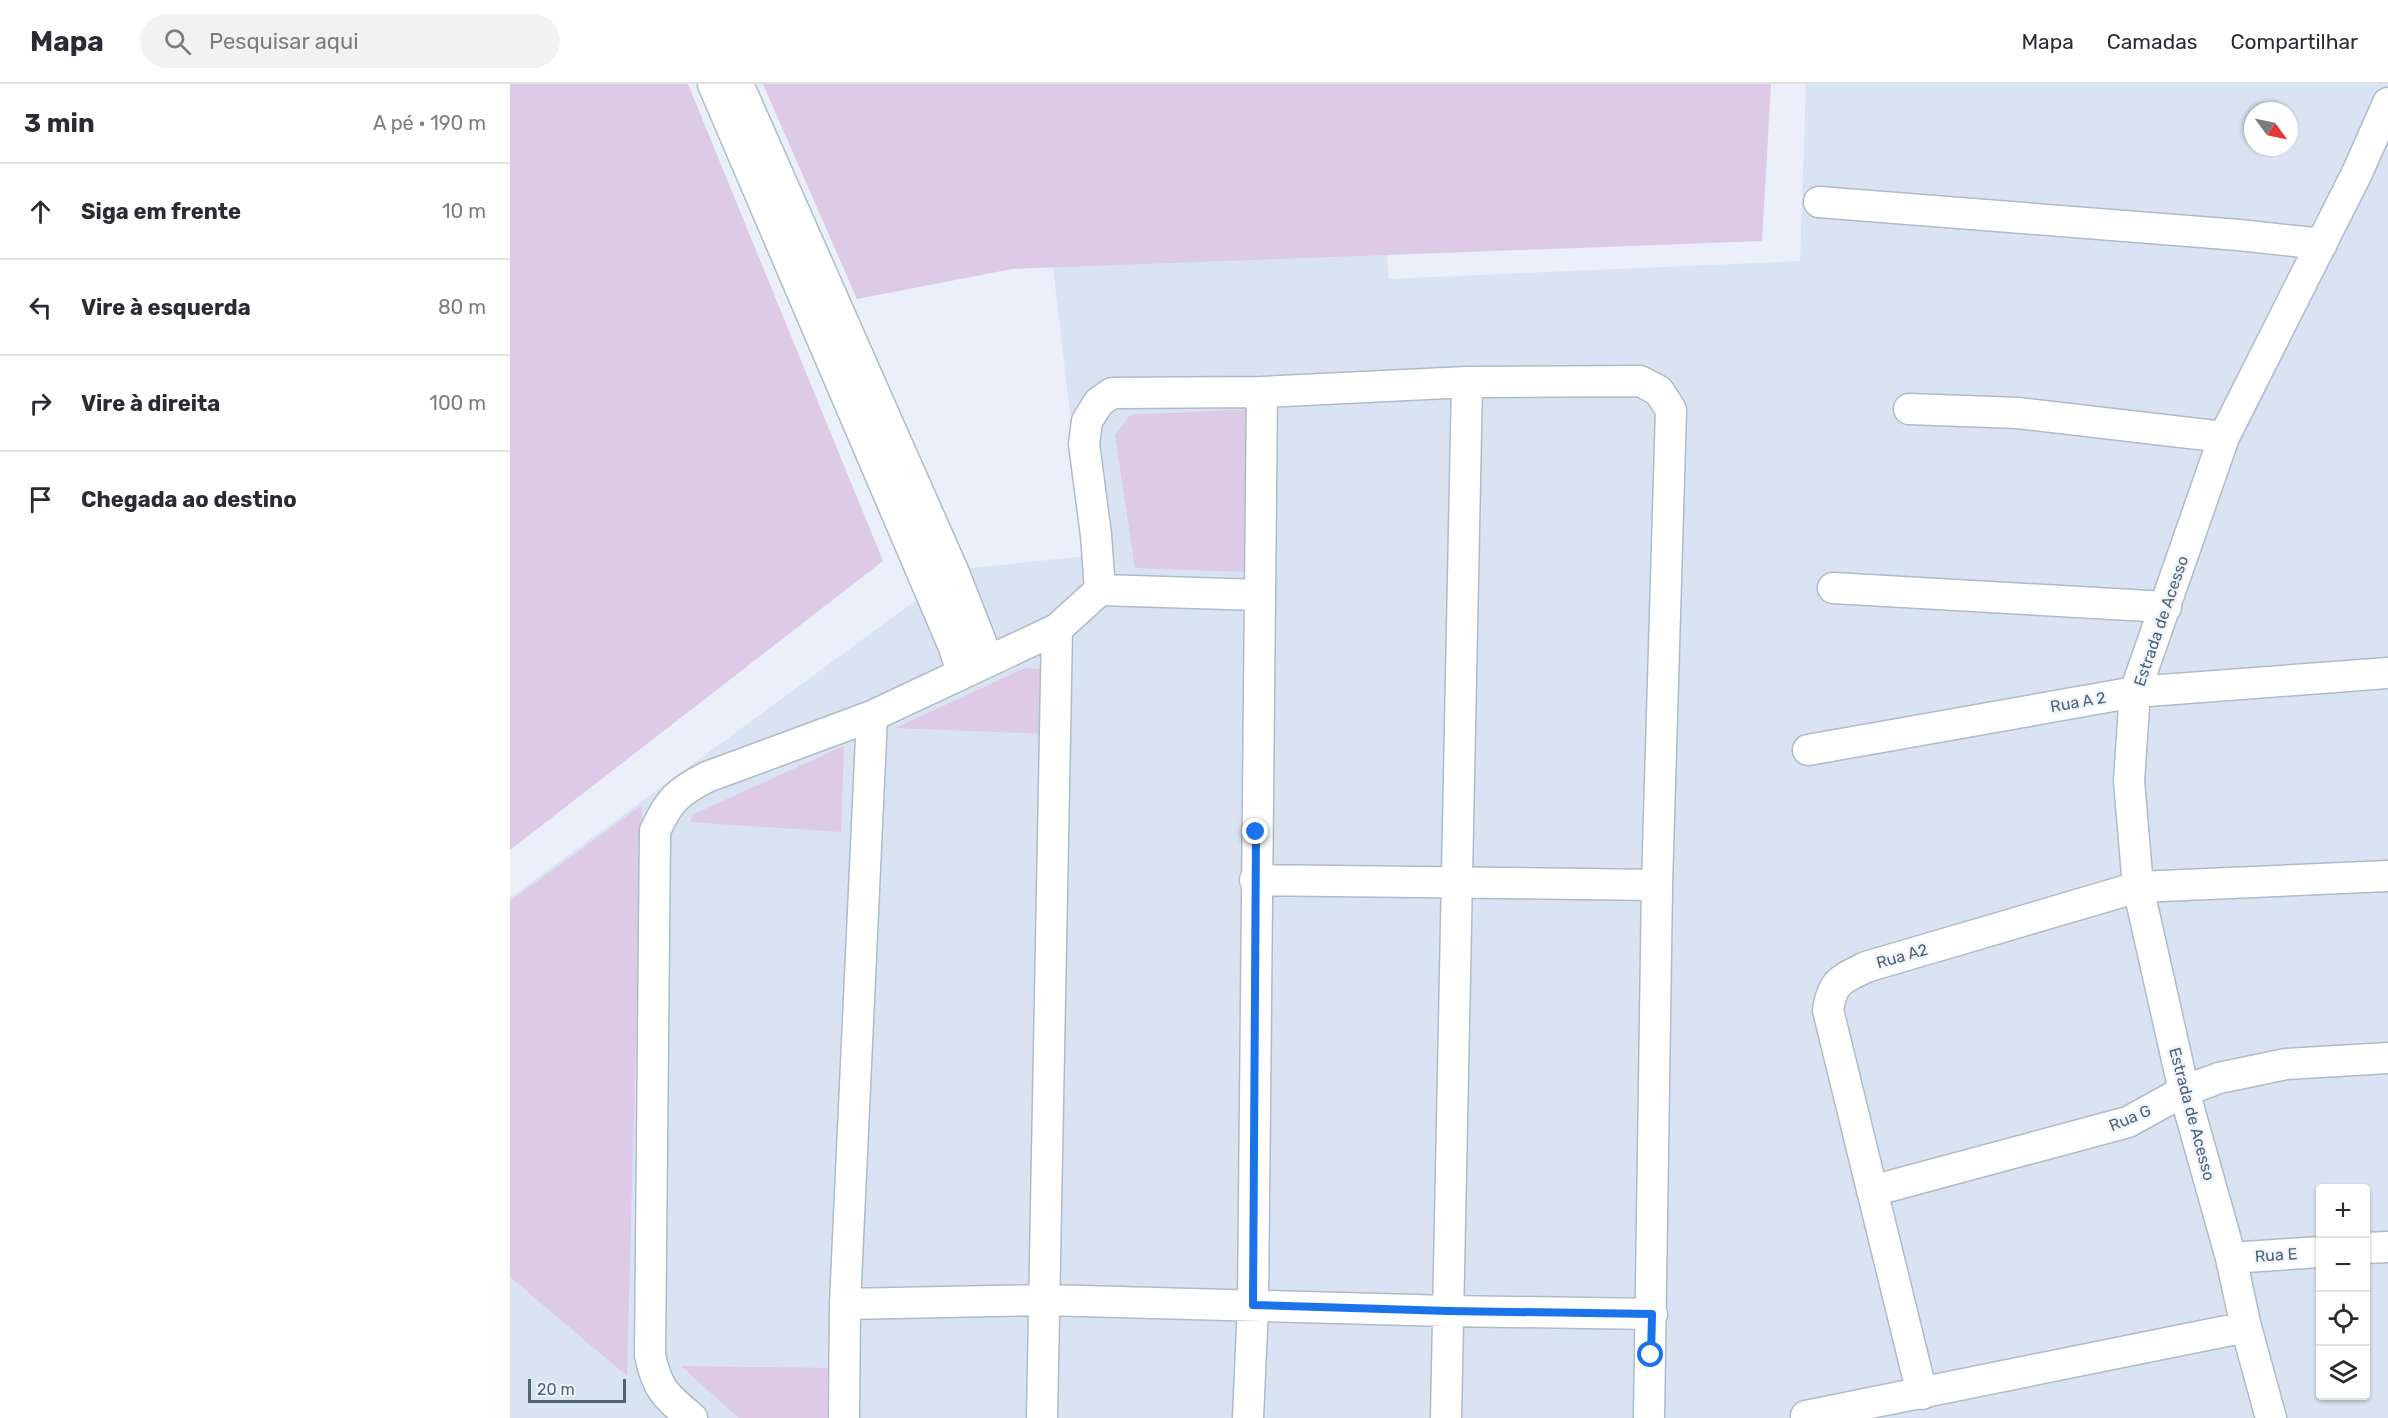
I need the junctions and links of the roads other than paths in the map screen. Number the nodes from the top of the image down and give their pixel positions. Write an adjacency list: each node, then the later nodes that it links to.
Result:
1 (713, 84): 16 (street)
2 (738, 84): 15 (street)
3 (2388, 103): 5 (street, Estrada de Acesso)
4 (1819, 202): 5 (street)
5 (2322, 244): 9 (street, Estrada de Acesso)
6 (1467, 382): 7 (street); 23 (street); 24 (street)
7 (1262, 392): 11 (street); 12 (street)
8 (1909, 409): 9 (street)
9 (2224, 437): 13 (street, Estrada de Acesso)
10 (1833, 588): 13 (street)
11 (1100, 590): 12 (street); 14 (street)
12 (1260, 595): 22 (street)
13 (2166, 607): 18 (street, Estrada de Acesso)
14 (1057, 628): 15 (street); 33 (street)
15 (988, 660): 16 (street)
16 (962, 673): 19 (street)
17 (2388, 673): 18 (street, Rua A 2)
18 (2135, 692): 20 (street, Rua A 2); 25 (street, Estrada de Acesso)
19 (872, 716): 34 (street); 41 (street)
20 (1808, 750)
21 (2388, 876): 25 (street, Rua A2)
22 (1256, 880): 23 (street); 35 (street)
23 (1456, 881): 24 (street); 36 (street)
24 (1657, 885): 37 (street)
25 (2138, 887): 27 (street, Estrada de Acesso); 28 (street, Rua A2)
26 (2388, 1058): 27 (street, Rua G)
27 (2184, 1091): 28 (street, Rua G); 32 (street, Estrada de Acesso)
28 (1872, 1191): 39 (street, Rua A2)
29 (2388, 1247): 30 (street)
30 (2370, 1248)
31 (2316, 1252): 32 (street, Rua E)
32 (2231, 1258): 38 (street, Estrada de Acesso)
33 (1045, 1300): 34 (street); 35 (street); 43 (street)
34 (845, 1304): 42 (street)
35 (1253, 1305): 36 (street); 44 (street)
36 (1449, 1311): 37 (street); 45 (street)
37 (1652, 1314): 46 (street)
38 (2246, 1327): 39 (street); 47 (street, Estrada de Acesso)
39 (1922, 1394): 40 (street)
40 (1806, 1416)
41 (692, 1418)
42 (844, 1418)
43 (1042, 1418)
44 (1248, 1418)
45 (1446, 1418)
46 (1649, 1418)
47 (2271, 1418)

